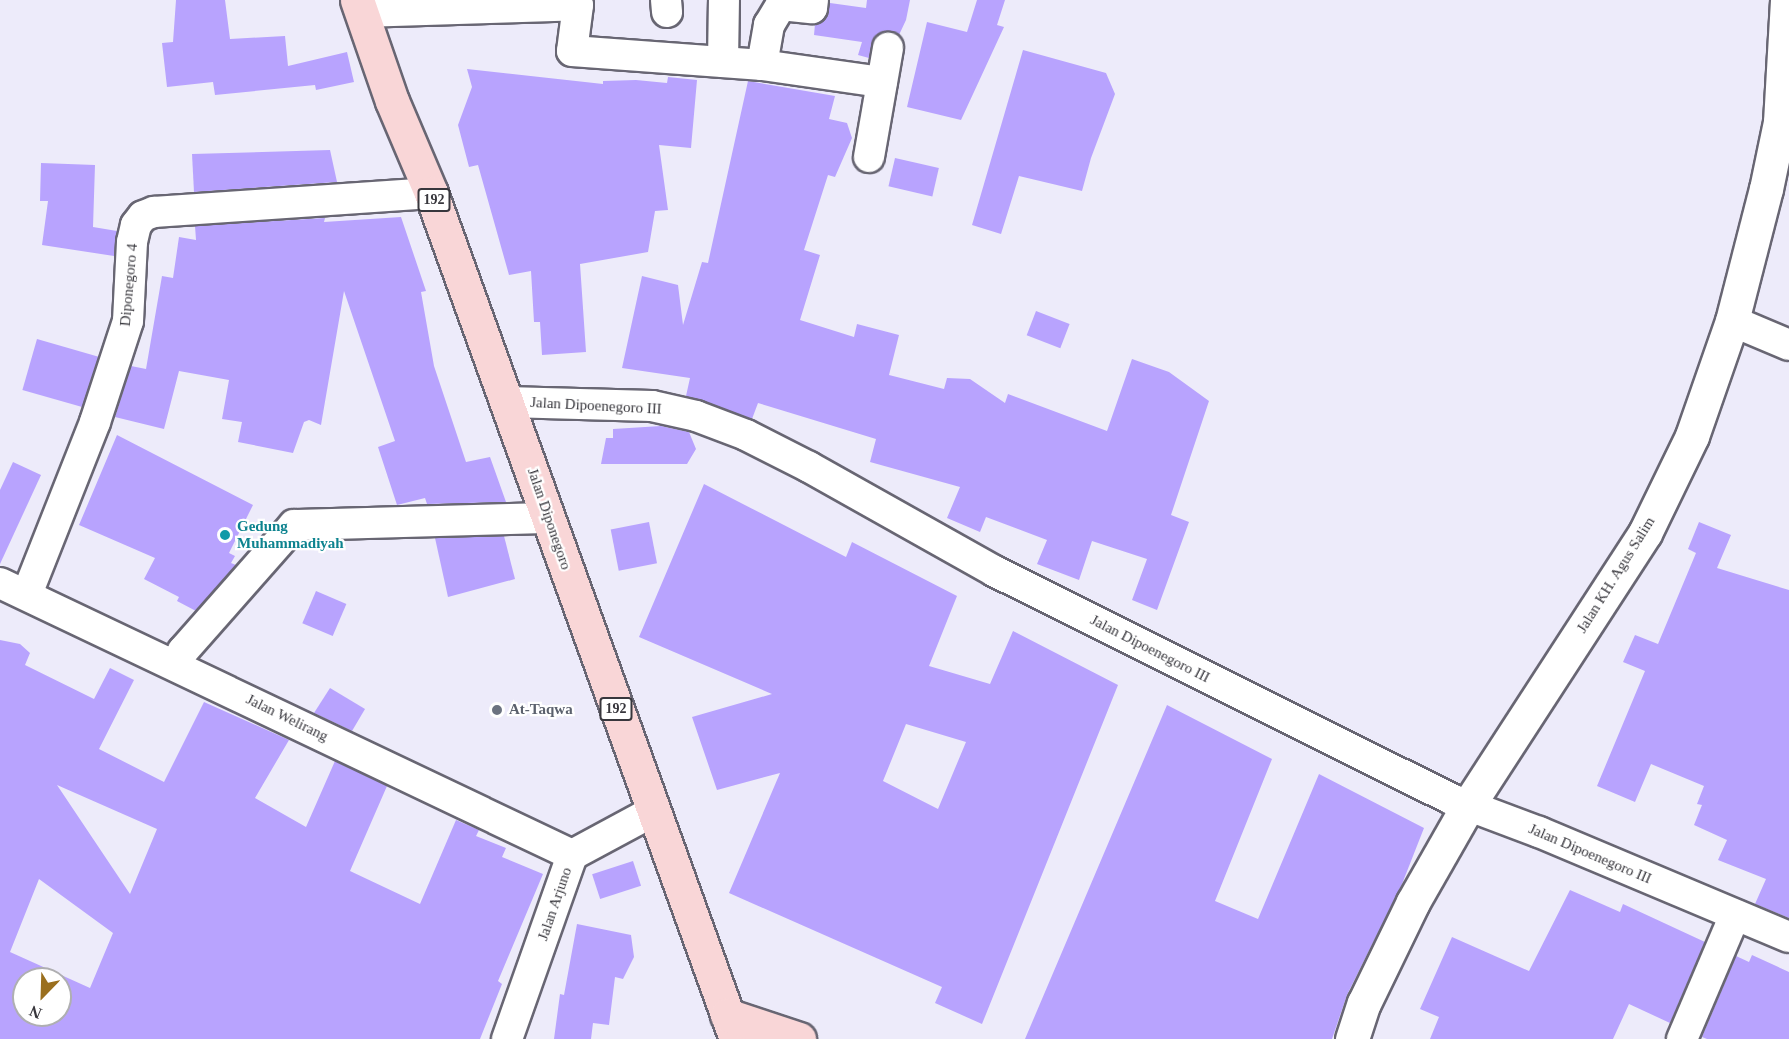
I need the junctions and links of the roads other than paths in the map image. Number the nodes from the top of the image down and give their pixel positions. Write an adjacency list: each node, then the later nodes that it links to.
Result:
1 (724, 0): 7 (street)
2 (813, 0): 8 (street)
3 (1787, 0): 5 (street, Jalan KH. Agus Salim)
4 (359, 6): 7 (street); 11 (main road, Jalan Diponegoro / 192)
5 (1788, 46): 12 (street, Jalan KH. Agus Salim)
6 (888, 48): 9 (street)
7 (723, 62): 8 (street)
8 (762, 65): 9 (street)
9 (882, 82): 10 (street)
10 (869, 157)
11 (431, 193): 14 (main road, Jalan Diponegoro / 192); 17 (street, Diponegoro 4)
12 (1732, 321): 13 (street); 19 (street, Jalan KH. Agus Salim)
13 (1789, 345)
14 (507, 402): 15 (main road, Jalan Diponegoro / 192); 19 (street, Jalan Dipoenegoro III)
15 (548, 519): 18 (street); 20 (main road, Jalan Diponegoro / 192)
16 (0, 583): 17 (street, Jalan Welirang)
17 (27, 594): 18 (street, Jalan Welirang)
18 (176, 664): 21 (street, Jalan Welirang)
19 (1469, 804): 22 (street, Jalan Dipoenegoro III); 27 (street, Jalan KH. Agus Salim)
20 (652, 812): 21 (street, Jalan Arjuno); 24 (main road, Jalan Diponegoro / 192)
21 (572, 855): 25 (street, Jalan Arjuno)
22 (1734, 915): 23 (street, Jalan Dipoenegoro III); 28 (street)
23 (1789, 937)
24 (731, 1027): 26 (main road)
25 (507, 1039)
26 (799, 1039)
27 (1352, 1039)
28 (1682, 1039)

